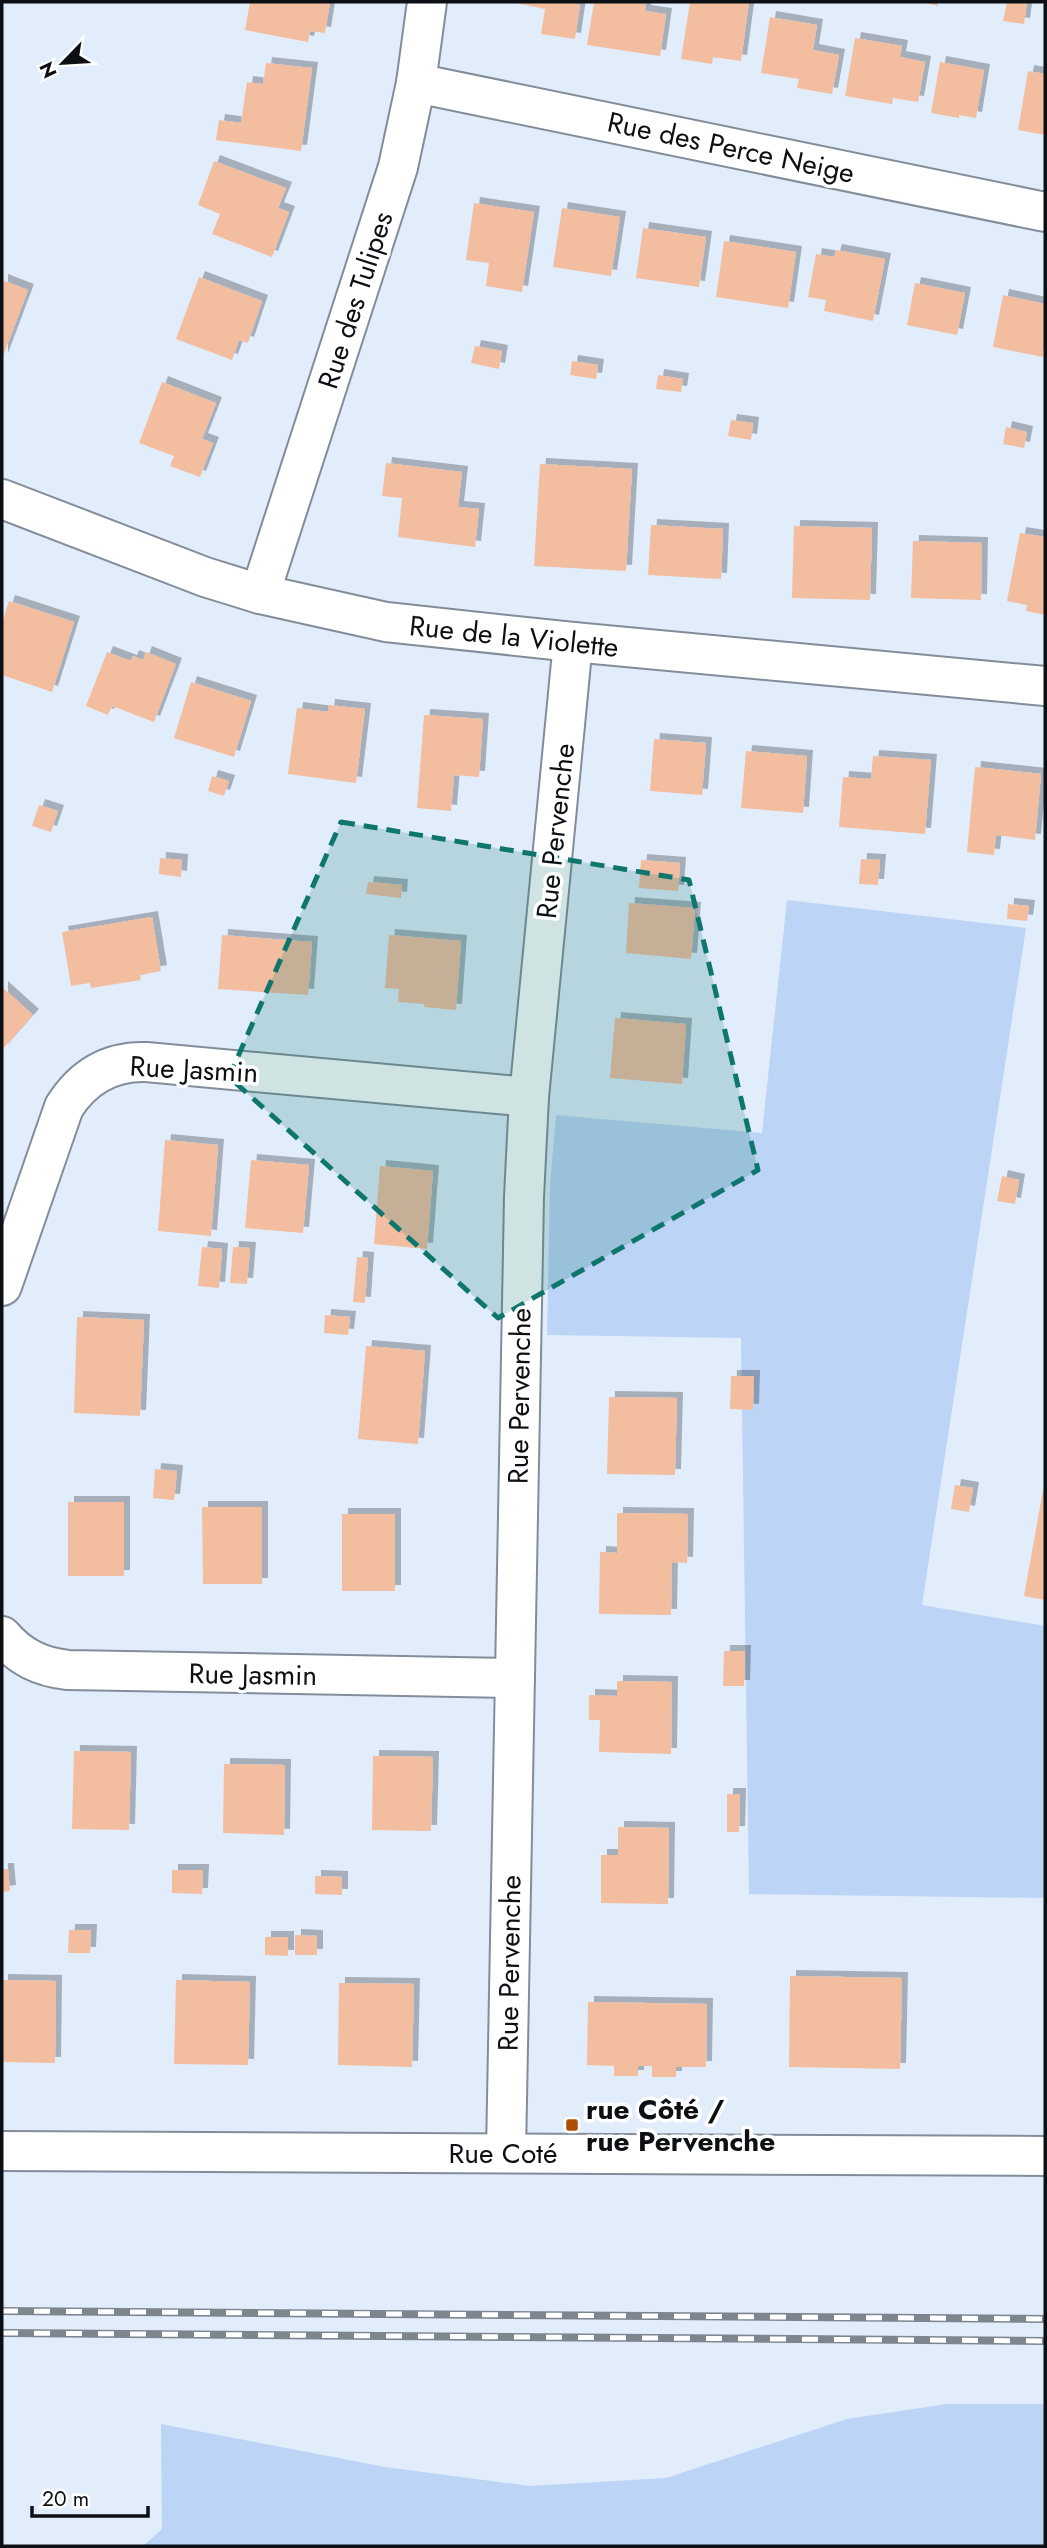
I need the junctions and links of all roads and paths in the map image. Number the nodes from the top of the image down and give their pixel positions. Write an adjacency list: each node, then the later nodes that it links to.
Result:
1 (427, 2): 2 (street, Rue des Tulipes)
2 (416, 83): 3 (street, Rue des Perce Neige); 5 (street, Rue des Tulipes)
3 (1045, 212)
4 (2, 499): 5 (street, Rue de la Violette)
5 (260, 594): 6 (street, Rue de la Violette)
6 (573, 642): 7 (street, Rue de la Violette); 8 (street, Rue Pervenche)
7 (1045, 686)
8 (529, 1097): 9 (street, Rue Jasmin); 11 (street, Rue Pervenche)
9 (2, 1286)
10 (2, 1636): 11 (street, Rue Jasmin)
11 (515, 1678): 13 (street, Rue Pervenche)
12 (2, 2151): 13 (street, Rue Coté)
13 (506, 2153): 14 (street, Rue Coté)
14 (1045, 2156)

